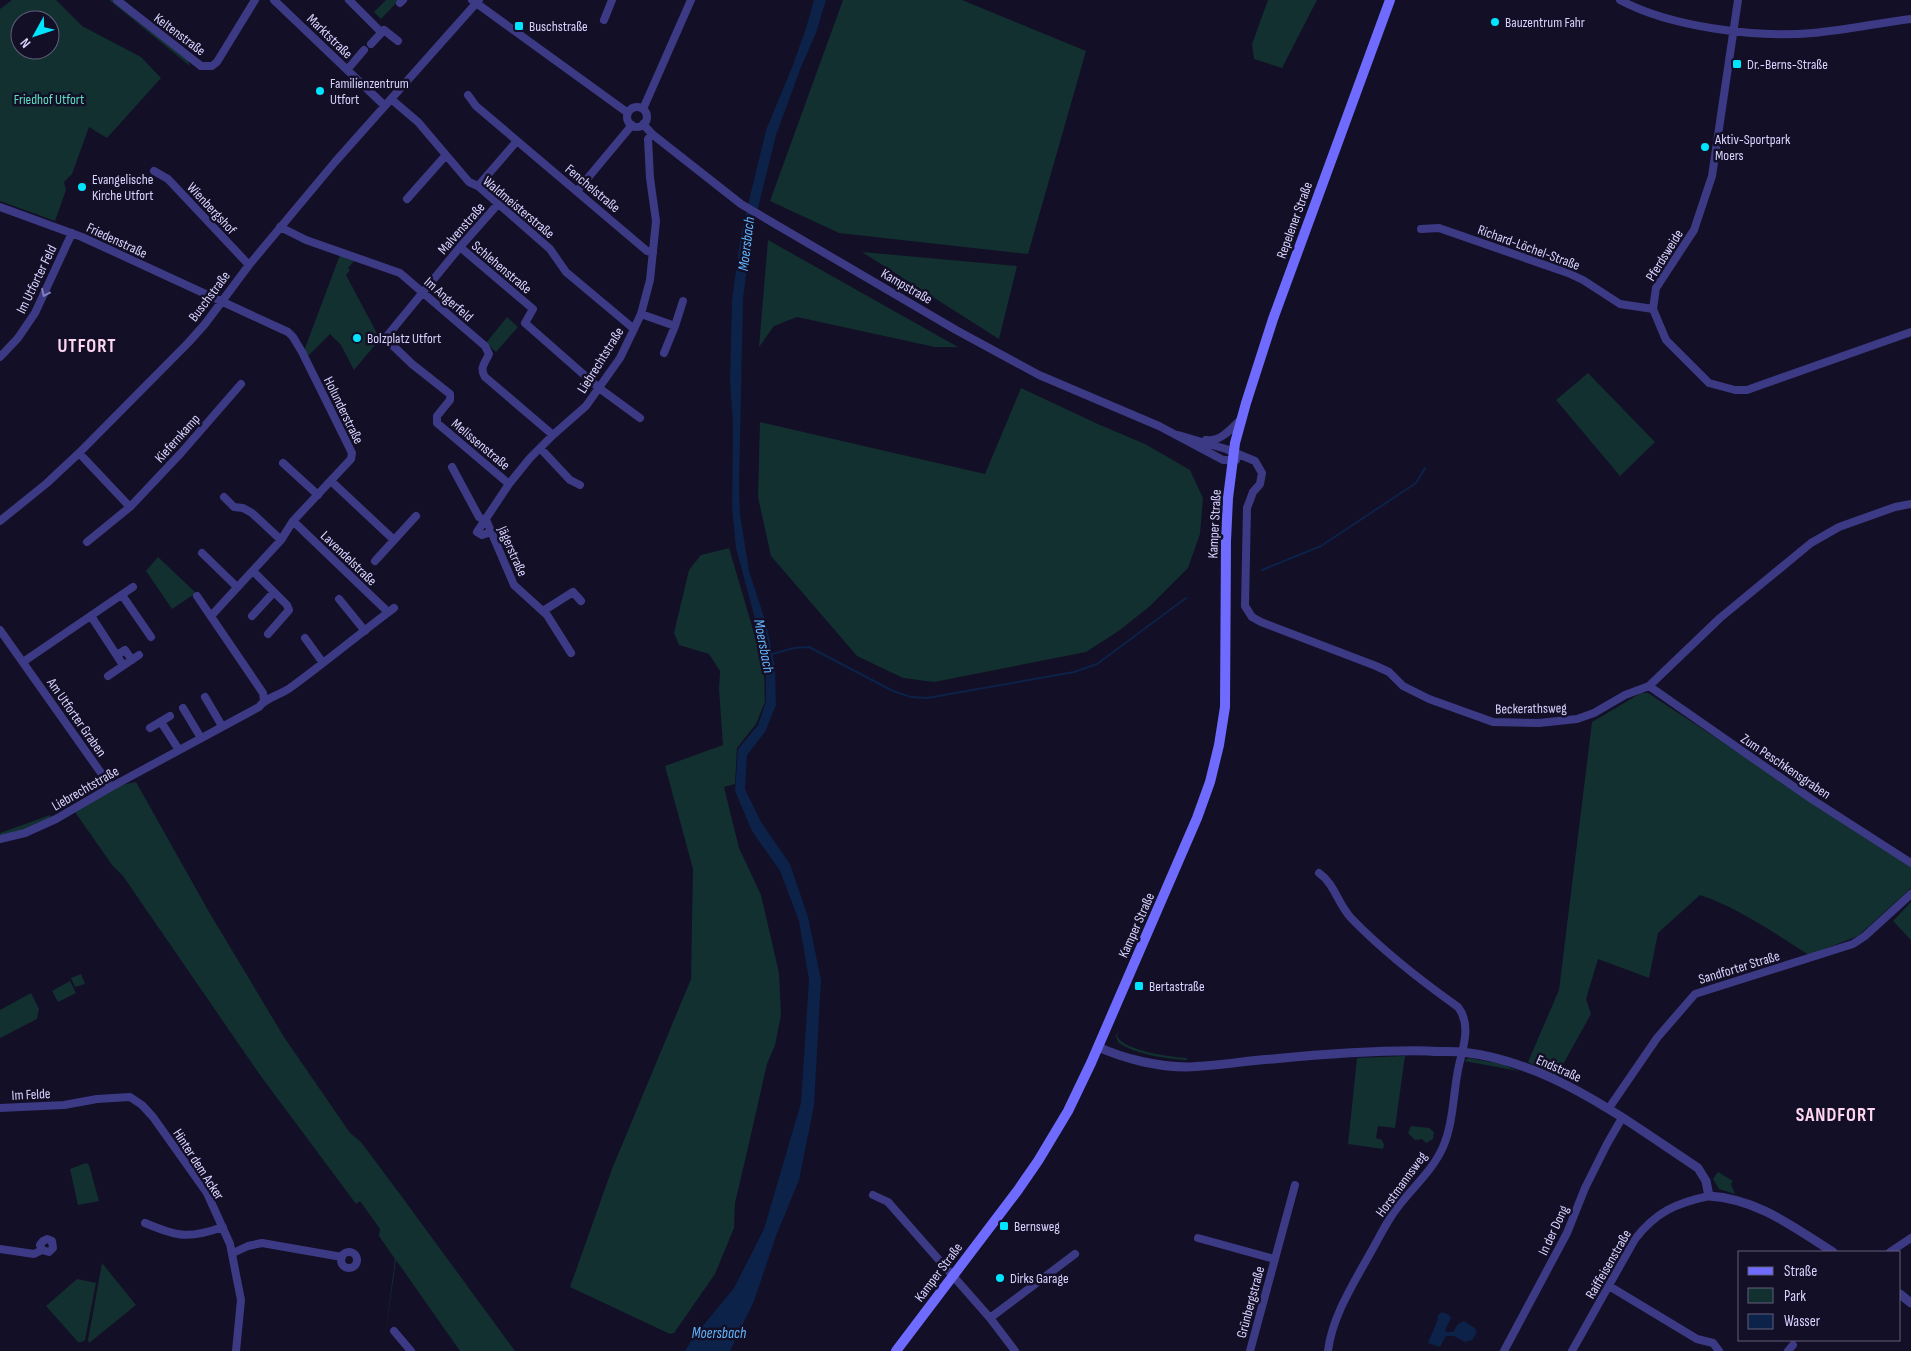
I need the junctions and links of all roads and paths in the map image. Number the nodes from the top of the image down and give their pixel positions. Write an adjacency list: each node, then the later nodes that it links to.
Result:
1 (117, 0): 2 (street, Keltenstraße)
2 (255, 0)
3 (274, 0): 18 (street, Marktstraße)
4 (349, 0): 14 (street)
5 (612, 0): 12 (street)
6 (691, 0): 22 (street)
7 (1390, 0): 54 (main road, Repelener Straße)
8 (1620, 0): 13 (street)
9 (1738, 0): 13 (street, Pferdsweide)
10 (476, 1): 20 (street, Buschstraße); 23 (street)
11 (1911, 19): 13 (street)
12 (604, 20)
13 (1734, 31): 44 (street, Pferdsweide)
14 (381, 32): 15 (street); 16 (street, Marktstraße)
15 (398, 41)
16 (370, 44)
17 (364, 50): 18 (street, Marktstraße)
18 (347, 70): 21 (street, Marktstraße)
19 (468, 95): 27 (street, Fenchelstraße)
20 (391, 99): 21 (street, Buschstraße); 28 (street, Waldmeisterstraße)
21 (385, 106): 35 (street, Buschstraße)
22 (643, 109): 23 (street); 24 (street)
23 (628, 114): 25 (street)
24 (643, 124): 25 (street); 26 (street, Kampstraße)
25 (632, 125): 31 (street)
26 (652, 134): 39 (street, Liebrechtstraße); 56 (street, Kampstraße)
27 (517, 141): 30 (street); 31 (street, Fenchelstraße)
28 (446, 155): 30 (street, Waldmeisterstraße); 32 (street)
29 (154, 171): 40 (street, Wienbergshof)
30 (478, 186): 33 (street, Waldmeisterstraße)
31 (577, 191): 39 (street, Fenchelstraße)
32 (407, 199)
33 (498, 204): 38 (street, Malvenstraße); 47 (street, Waldmeisterstraße)
34 (0, 207): 37 (street, Friedenstraße)
35 (280, 227): 40 (street, Buschstraße); 41 (street, Im Angerfeld)
36 (1421, 229): 44 (street, Richard-Löchel-Straße)
37 (72, 233): 43 (street, Friedenstraße); 50 (street, Im Utforter Feld, one-way to 50)
38 (460, 247): 41 (street, Malvenstraße); 52 (street, Schlehenstraße)
39 (653, 253): 45 (street, Liebrechtstraße)
40 (249, 264): 43 (street, Buschstraße)
41 (423, 292): 55 (street, Im Angerfeld); 64 (street, Melissenstraße)
42 (682, 301): 46 (street)
43 (221, 302): 59 (street, Buschstraße); 63 (street, Holunderstraße)
44 (1653, 309): 48 (street)
45 (641, 314): 46 (street); 47 (street, Liebrechtstraße)
46 (675, 326): 49 (street)
47 (634, 329): 52 (street, Liebrechtstraße)
48 (1911, 332)
49 (664, 352)
50 (0, 357)
51 (241, 384): 69 (street, Kiefernkamp)
52 (599, 388): 53 (street); 55 (street, Liebrechtstraße)
53 (640, 418)
54 (1241, 419): 57 (street, Kampstraße); 60 (main road, Repelener Straße)
55 (553, 435): 58 (street, Liebrechtstraße)
56 (1178, 435): 57 (street, Kampstraße); 60 (street, Kampstraße)
57 (1196, 439): 60 (street, Kampstraße)
58 (540, 448): 64 (street, Liebrechtstraße); 65 (street)
59 (79, 452): 69 (street); 72 (street, Buschstraße)
60 (1236, 457): 106 (street, Beckerathsweg); 121 (main road, Kamper Straße)
61 (283, 463): 66 (street)
62 (452, 467): 71 (street, Jägerstraße)
63 (331, 481): 66 (street, Holunderstraße); 76 (street)
64 (509, 484): 71 (street, Liebrechtstraße)
65 (580, 485)
66 (318, 495): 73 (street, Holunderstraße)
67 (224, 497): 75 (street)
68 (1911, 504): 106 (street, Beckerathsweg)
69 (130, 507): 77 (street, Kiefernkamp)
70 (416, 516): 76 (street)
71 (484, 520): 74 (street, Jägerstraße); 74 (street, Liebrechtstraße)
72 (0, 521)
73 (293, 521): 75 (street, Holunderstraße); 88 (street, Lavendelstraße)
74 (491, 532): 89 (street, Jägerstraße)
75 (281, 540): 80 (street, Holunderstraße)
76 (394, 540): 79 (street)
77 (87, 542)
78 (202, 553): 82 (street)
79 (375, 561)
80 (253, 571): 82 (street, Holunderstraße); 83 (street)
81 (133, 587): 84 (street)
82 (237, 587): 91 (street, Holunderstraße)
83 (274, 592): 92 (street); 95 (street)
84 (122, 595): 90 (street); 96 (street)
85 (197, 596): 91 (street)
86 (339, 599): 94 (street)
87 (581, 600): 89 (street)
88 (391, 610): 94 (street, Liebrechtstraße)
89 (543, 611): 98 (street, Jägerstraße)
90 (91, 616): 99 (street); 102 (street)
91 (211, 616): 108 (street)
92 (252, 616)
93 (0, 630): 102 (street, Am Utforter Graben)
94 (365, 631): 103 (street, Liebrechtstraße)
95 (268, 634)
96 (151, 638)
97 (305, 638): 103 (street)
98 (571, 653)
99 (117, 655): 101 (street); 104 (street)
100 (139, 655): 101 (street)
101 (132, 660): 104 (street)
102 (23, 662): 116 (street, Am Utforter Graben)
103 (323, 663): 108 (street, Liebrechtstraße)
104 (123, 665): 105 (street)
105 (108, 676)
106 (1650, 686): 118 (street, Zum Peschkensgraben)
107 (205, 697): 112 (street)
108 (264, 700): 112 (street, Liebrechtstraße)
109 (183, 708): 114 (street)
110 (170, 716): 111 (street)
111 (161, 722): 113 (street); 115 (street)
112 (222, 726): 114 (street, Liebrechtstraße)
113 (150, 728)
114 (201, 738): 115 (street, Liebrechtstraße)
115 (179, 750): 116 (street, Liebrechtstraße)
116 (110, 787): 117 (street, Liebrechtstraße)
117 (0, 839)
118 (1911, 863)
119 (1319, 873): 122 (street)
120 (1911, 894): 125 (street, Sandforter Straße)
121 (1098, 1047): 122 (street); 142 (main road, Kamper Straße)
122 (1463, 1052): 125 (street, Endstraße); 153 (street, Horstmannsweg)
123 (64, 1105): 124 (street, Im Felde); 131 (street, Hinter dem Acker)
124 (0, 1108)
125 (1609, 1108): 126 (street, Endstraße)
126 (1622, 1118): 129 (street, Endstraße); 154 (street, In der Dong)
127 (1296, 1185): 141 (street, Grünbergstraße)
128 (873, 1195): 142 (street)
129 (1709, 1196): 136 (street); 143 (street, Raiffeisenstraße)
130 (145, 1223): 131 (street)
131 (223, 1227): 138 (street, Hinter dem Acker)
132 (1198, 1238): 141 (street, Grünbergstraße)
133 (1911, 1238): 137 (street)
134 (0, 1249): 135 (street)
135 (42, 1250)
136 (1831, 1251)
137 (1892, 1251)
138 (233, 1253): 140 (street); 148 (street, Hinter dem Acker)
139 (1075, 1254): 146 (street)
140 (342, 1257)
141 (1274, 1258): 152 (street, Grünbergstraße)
142 (953, 1275): 146 (street); 150 (main road, Kamper Straße)
143 (1609, 1286): 155 (street, Raiffeisenstraße); 156 (street)
144 (1901, 1295): 145 (street)
145 (1911, 1303)
146 (990, 1318): 151 (street)
147 (394, 1331): 149 (street)
148 (236, 1351)
149 (411, 1351)
150 (896, 1351)
151 (1015, 1351)
152 (1250, 1351)
153 (1328, 1351)
154 (1504, 1351)
155 (1572, 1351)
156 (1718, 1351)

